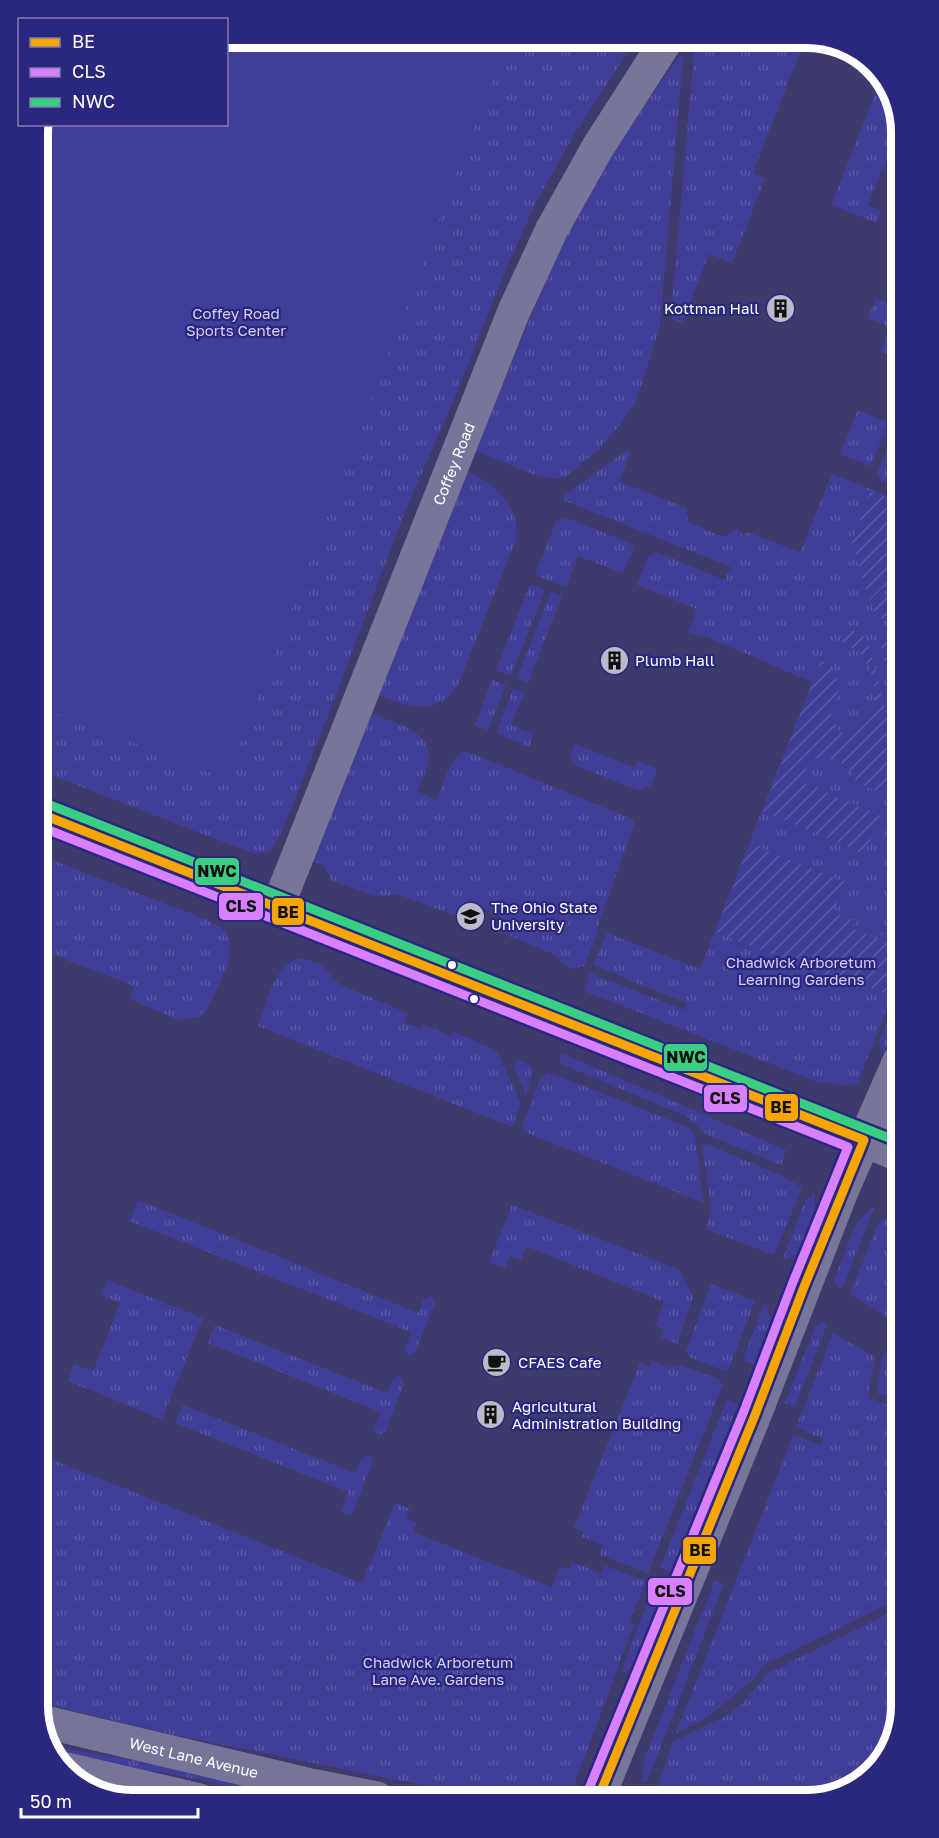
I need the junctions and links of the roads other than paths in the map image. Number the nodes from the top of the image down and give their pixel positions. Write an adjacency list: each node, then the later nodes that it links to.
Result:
1 (662, 48): 3 (street, Coffey Road)
2 (48, 817): 3 (street)
3 (277, 908): 5 (street)
4 (891, 1079): 5 (street)
5 (864, 1140): 6 (street); 11 (street)
6 (891, 1152)
7 (50, 1723): 10 (main road, West Lane Avenue)
8 (81, 1772): 9 (main road)
9 (157, 1790)
10 (338, 1790)
11 (601, 1790)

